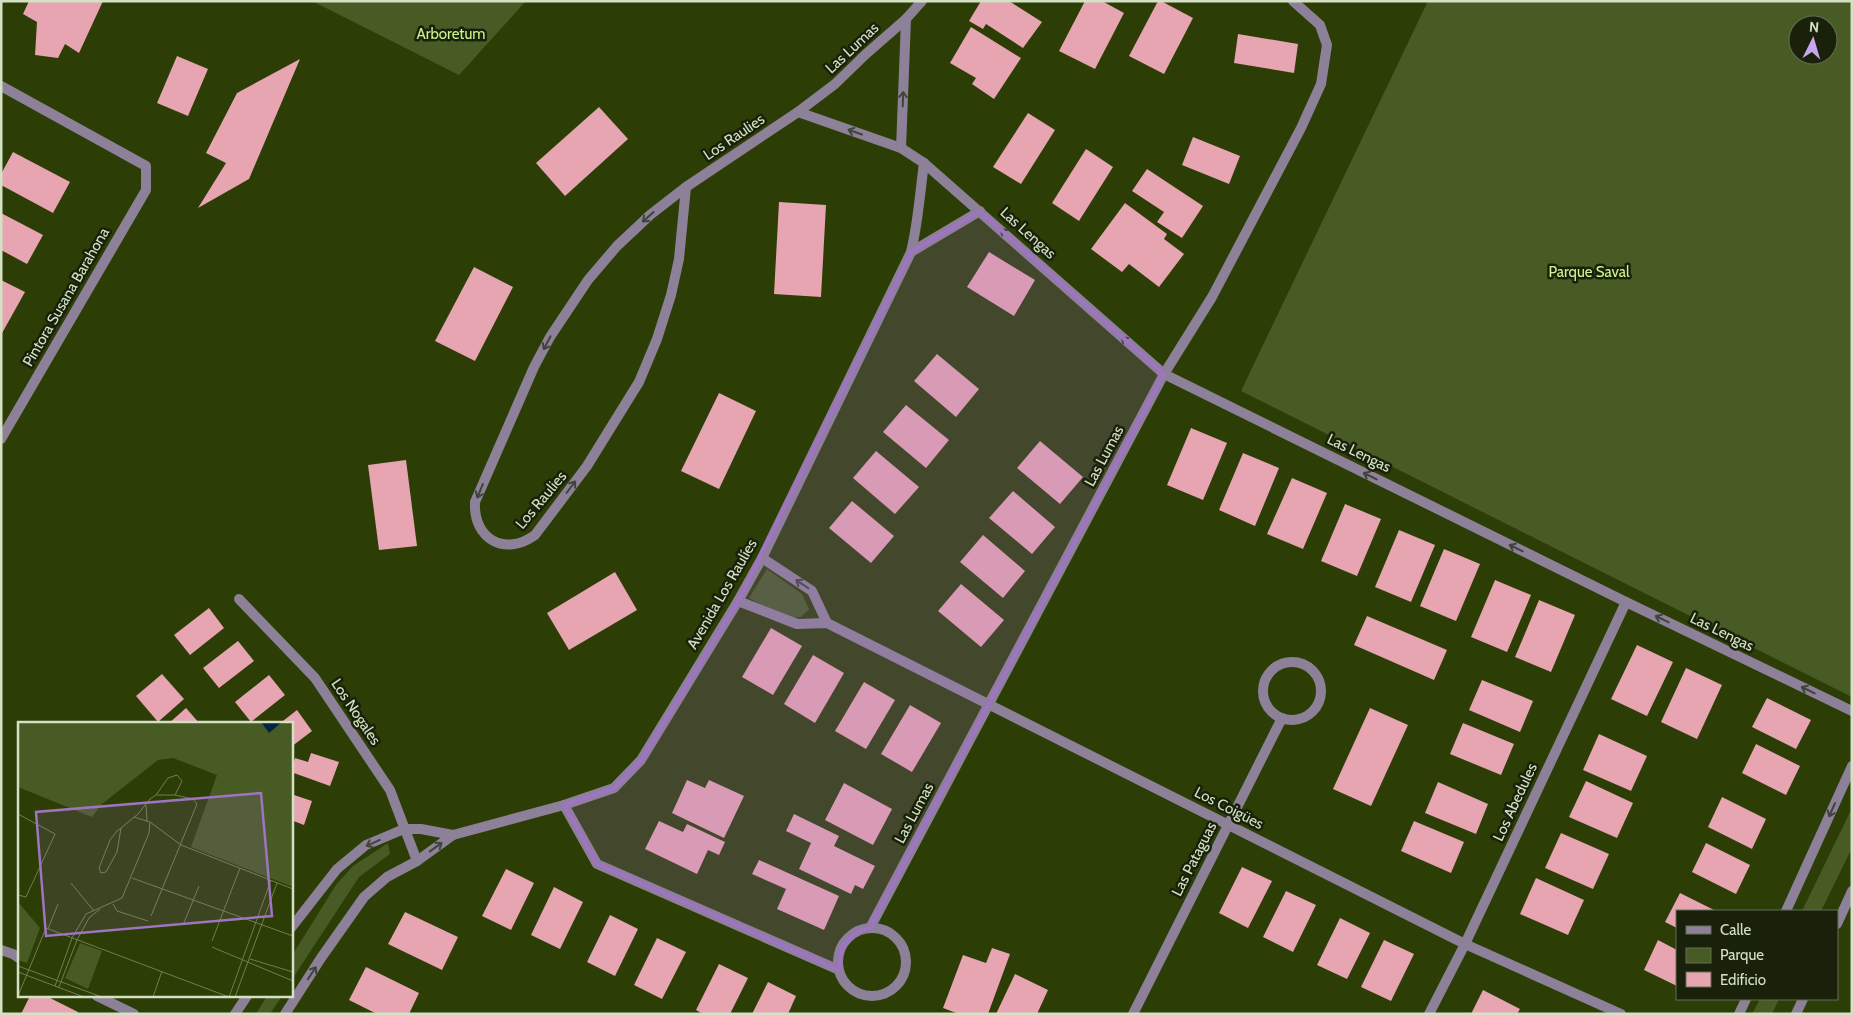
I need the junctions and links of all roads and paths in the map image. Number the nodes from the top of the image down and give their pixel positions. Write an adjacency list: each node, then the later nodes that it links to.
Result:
1 (922, 1): 3 (street, Las Lumas)
2 (1293, 1): 11 (street, Las Lumas)
3 (906, 19): 5 (street, Las Lumas); 6 (street, one-way to 3)
4 (1, 86): 12 (street, Pintora Susana Barahona)
5 (798, 112): 6 (street, Las Lengas, one-way to 5); 8 (street, Los Raulies)
6 (901, 148): 7 (street, Las Lengas)
7 (924, 163): 9 (street, Las Lengas); 10 (street, Avenida Los Raulíes)
8 (686, 187): 8 (street, Los Raulies, one-way to 8)
9 (980, 211): 10 (street); 11 (street, Las Lengas, one-way to 9)
10 (911, 252): 13 (street, Avenida Los Raulíes)
11 (1164, 374): 16 (street, Las Lengas, one-way to 11); 18 (street, Las Lumas)
12 (1, 439)
13 (762, 558): 15 (street, Avenida Los Raulíes); 17 (street, one-way to 13)
14 (239, 599): 24 (street, Los Nogales)
15 (738, 601): 17 (street, Los Coigües); 22 (street, Avenida Los Raulíes)
16 (1626, 602): 19 (street, Las Lengas, one-way to 16); 32 (street, Los Abedules)
17 (826, 623): 18 (street, Los Coigües)
18 (989, 704): 23 (street, Los Coigües); 31 (street, Las Lumas)
19 (1852, 711)
20 (1282, 718): 20 (street); 23 (street, Las Pataguas)
21 (1852, 766): 28 (street, one-way to 28)
22 (564, 806): 25 (street, Avenida Los Raulíes); 35 (street)
23 (1228, 824): 32 (street, Los Coigües); 43 (street, Las Pataguas)
24 (404, 829): 25 (street, Avenida Los Raulíes); 26 (street, Los Nogales); 30 (street, Avenida Los Raulíes, one-way to 30)
25 (453, 835): 26 (street, Avenida Los Raulíes, one-way to 25)
26 (417, 861): 42 (street, Avenida Los Raulíes, one-way to 26)
27 (1852, 892): 29 (street)
28 (1786, 910)
29 (1838, 922)
30 (292, 927)
31 (870, 928): 35 (street); 35 (street)
32 (1465, 944): 44 (street, Los Abedules); 45 (street, Los Coigües)
33 (1, 950): 34 (street)
34 (18, 958)
35 (839, 970)
36 (102, 998): 40 (street)
37 (246, 998): 41 (street)
38 (1746, 1000): 46 (street)
39 (1803, 1000): 47 (street)
40 (134, 1014)
41 (235, 1014)
42 (285, 1014)
43 (1133, 1014)
44 (1429, 1014)
45 (1621, 1014)
46 (1739, 1014)
47 (1796, 1014)

